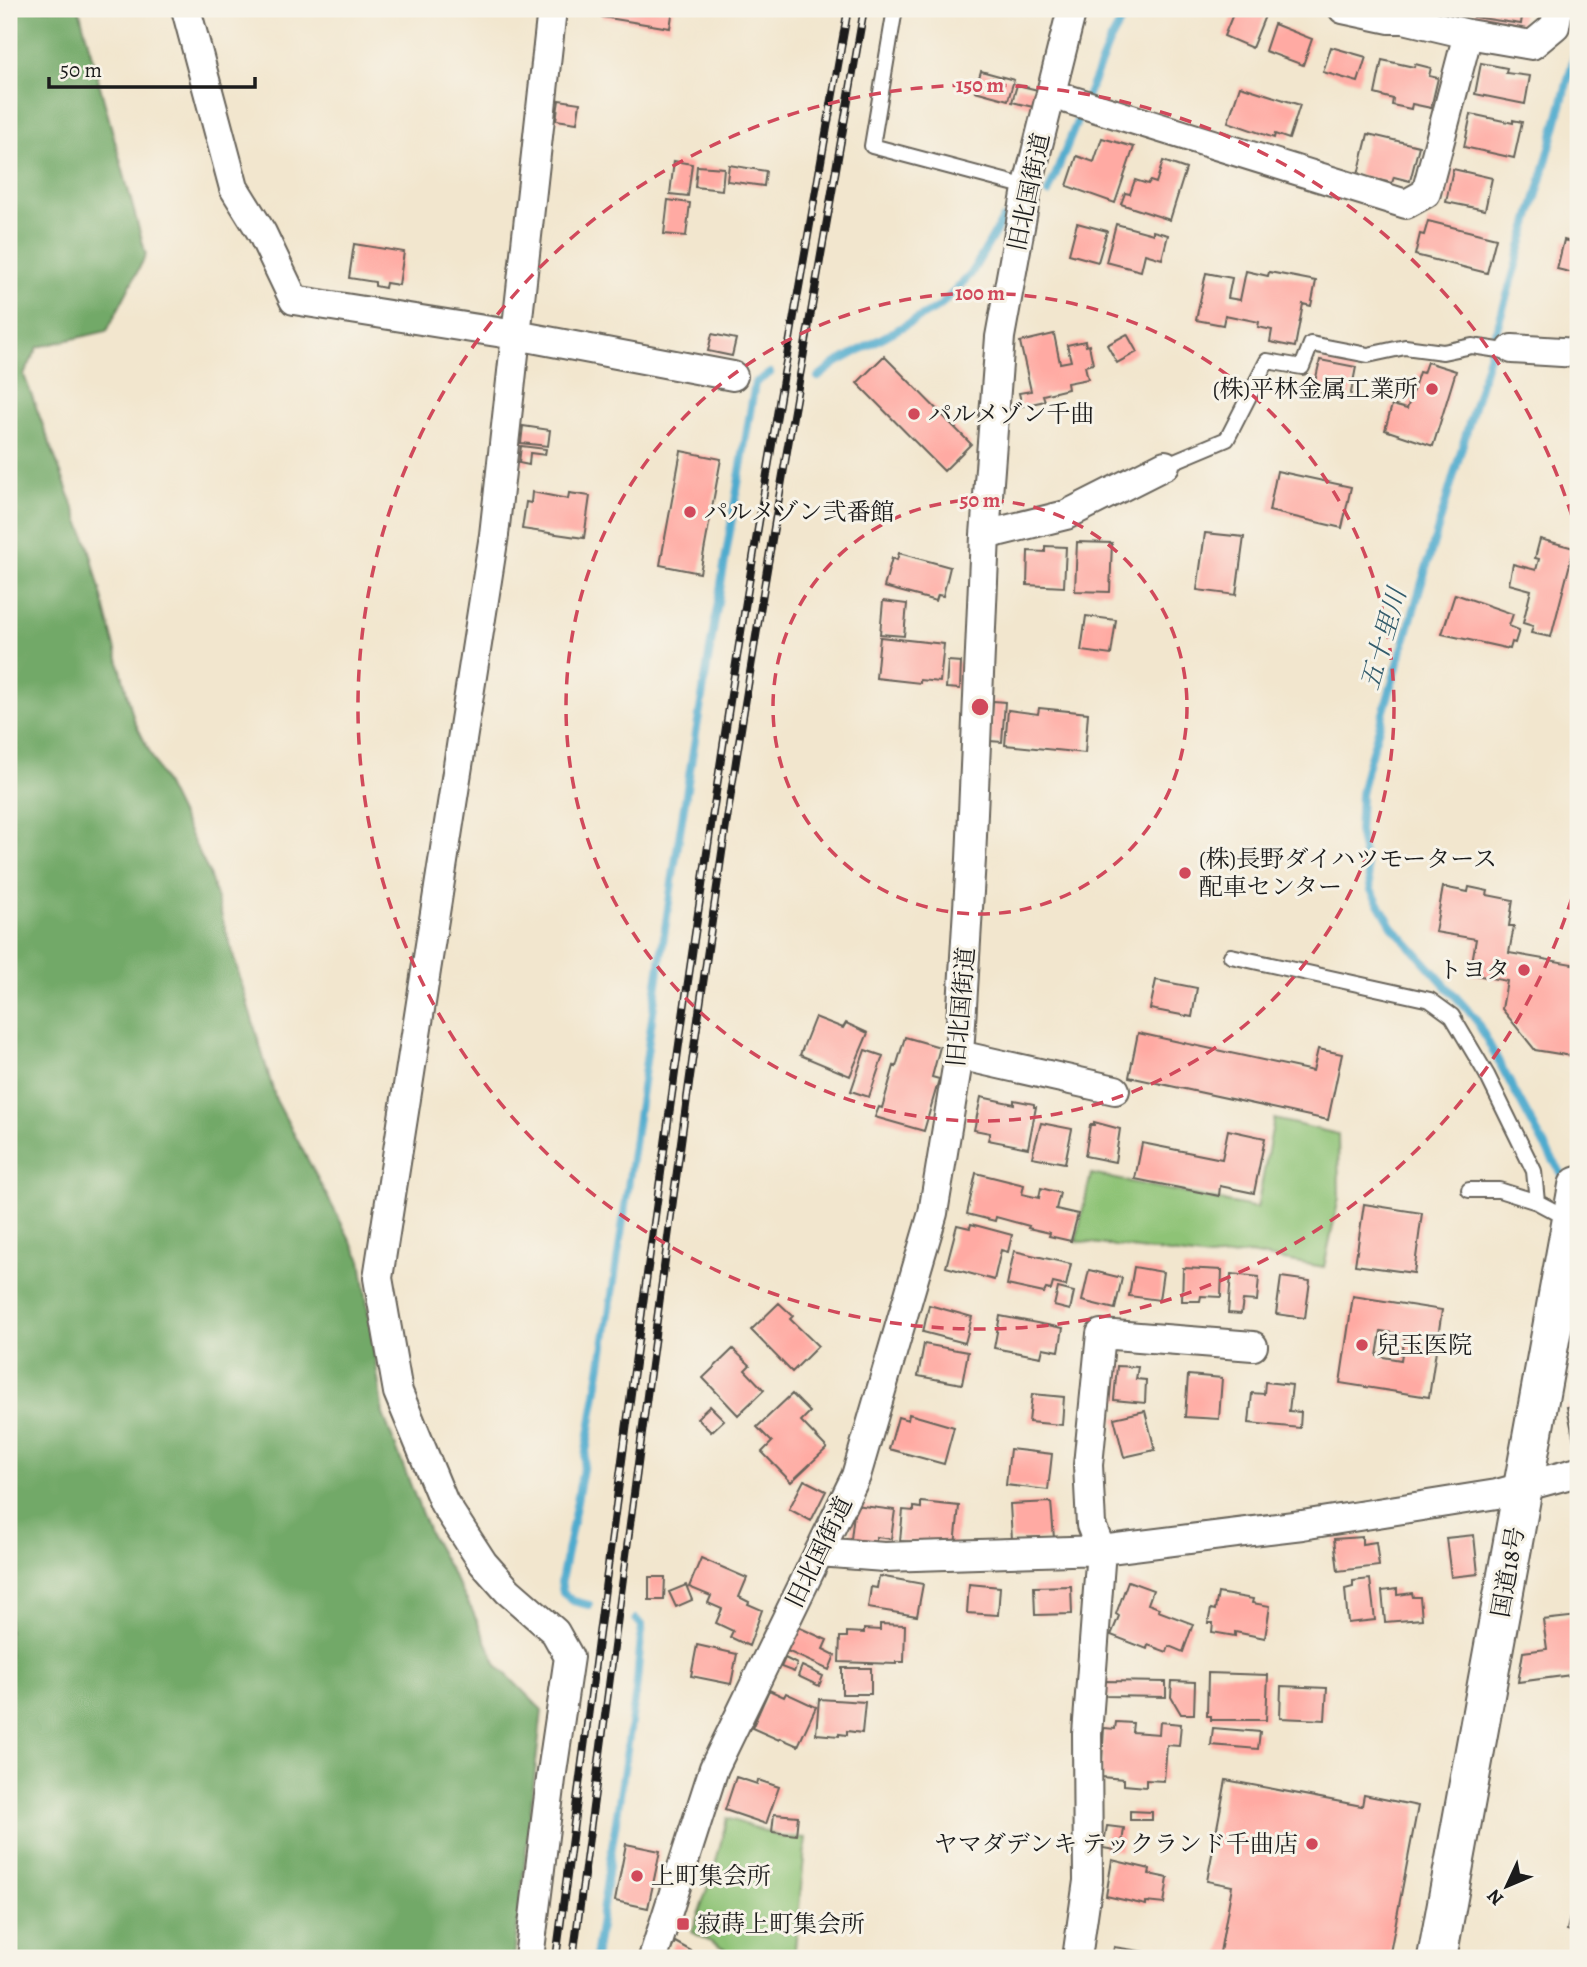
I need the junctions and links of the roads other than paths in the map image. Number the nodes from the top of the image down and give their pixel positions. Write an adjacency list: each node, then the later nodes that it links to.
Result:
1 (186, 9): 11 (street)
2 (552, 9): 11 (street)
3 (895, 9): 10 (lane)
4 (1072, 9): 9 (street, 旧北国街道)
5 (1343, 9): 7 (street)
6 (1558, 9): 8 (street)
7 (1404, 14): 8 (street)
8 (1468, 34): 9 (street)
9 (1073, 100): 10 (street, 旧北国街道)
10 (1027, 187): 16 (street, 旧北国街道)
11 (516, 335): 14 (street); 28 (street)
12 (1509, 350): 13 (street); 15 (lane)
13 (1578, 353)
14 (733, 376)
15 (1165, 465): 16 (street)
16 (985, 535): 18 (street, 旧北国街道)
17 (1231, 956): 21 (lane)
18 (959, 1055): 19 (street); 27 (street, 旧北国街道)
19 (1115, 1090)
20 (1469, 1190): 21 (lane)
21 (1537, 1202): 22 (lane)
22 (1574, 1203): 25 (highway, 国道18号)
23 (1253, 1346): 26 (street)
24 (1578, 1472): 25 (street)
25 (1523, 1486): 26 (street); 31 (highway, 国道18号)
26 (1101, 1550): 27 (street); 30 (street)
27 (819, 1552): 29 (street, 旧北国街道)
28 (528, 1958)
29 (653, 1958)
30 (1077, 1958)
31 (1437, 1958)

